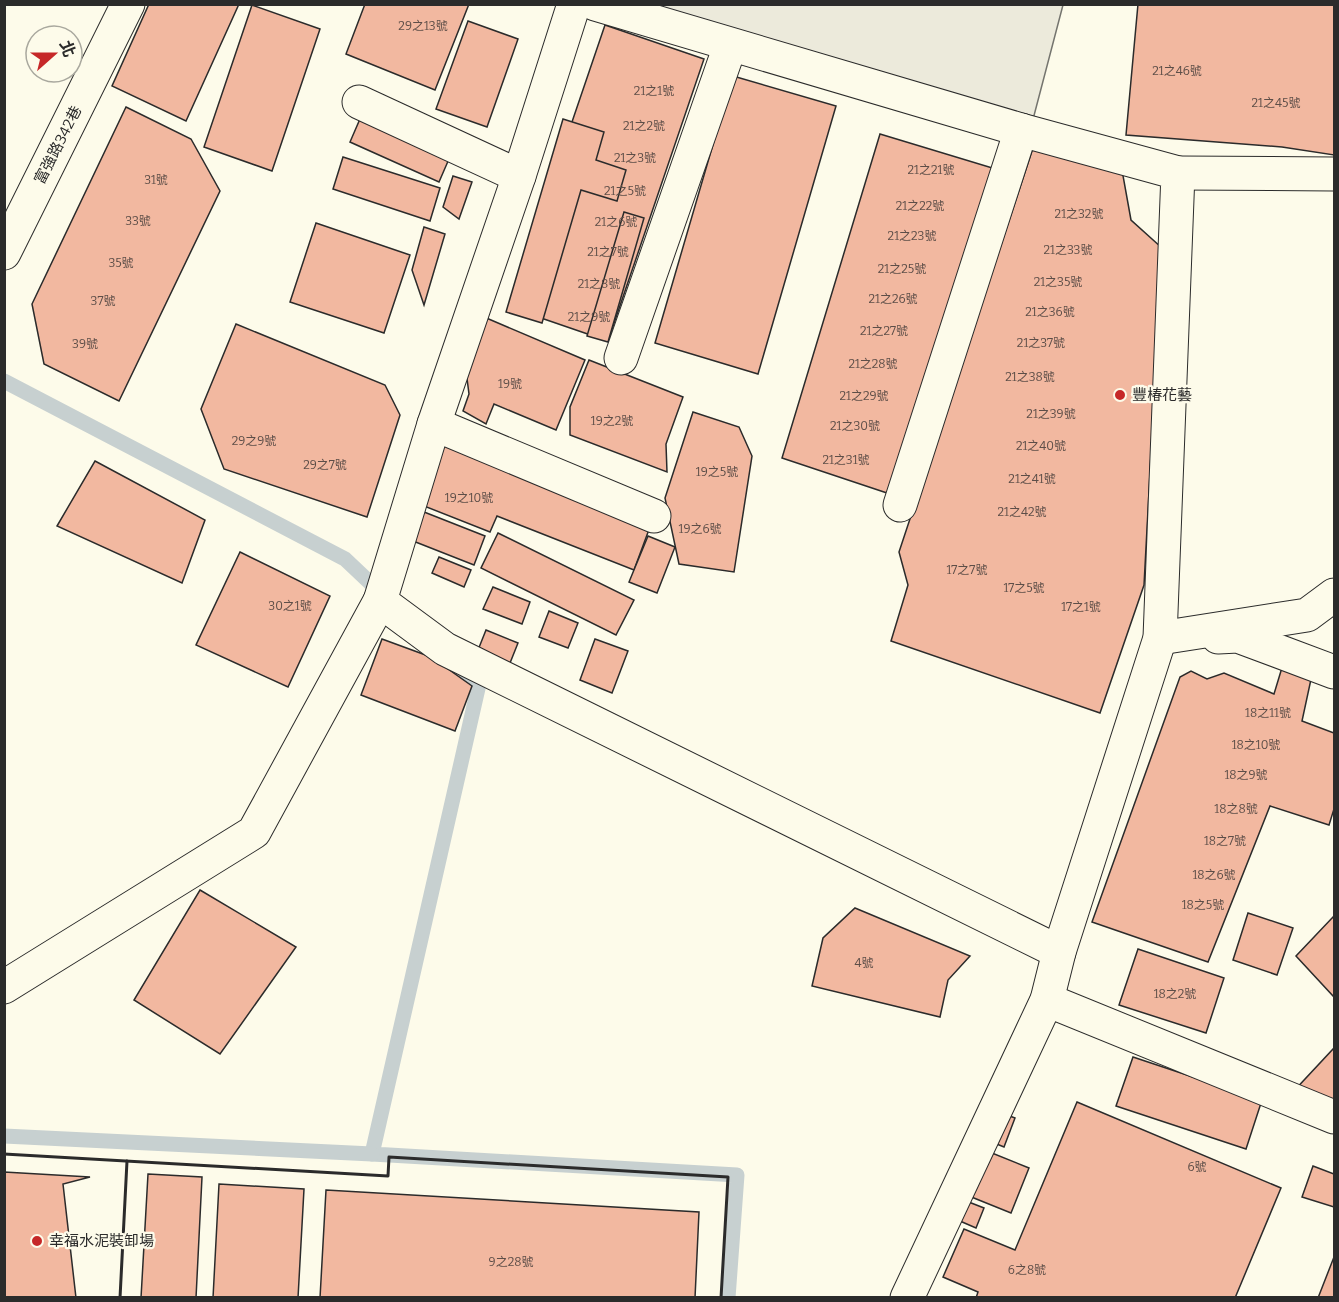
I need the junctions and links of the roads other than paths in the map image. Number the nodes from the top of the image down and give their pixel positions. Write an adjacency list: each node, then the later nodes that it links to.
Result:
1 (128, 4): 10 (street, 富強路342巷)
2 (574, 4): 9 (street)
3 (595, 4): 4 (street)
4 (730, 45): 6 (street); 11 (street)
5 (358, 102): 9 (street)
6 (1021, 130): 7 (street); 13 (street)
7 (1178, 173): 8 (street); 17 (street)
8 (1335, 174)
9 (519, 176): 12 (street)
10 (4, 253)
11 (621, 358)
12 (434, 424): 14 (street); 16 (street)
13 (900, 505)
14 (654, 516)
15 (1335, 595): 17 (street)
16 (380, 601): 19 (street); 20 (street)
17 (1160, 638): 18 (street); 19 (street)
18 (1335, 672)
19 (1059, 952): 21 (street)
20 (4, 987)
21 (1047, 1000): 22 (street); 23 (street)
22 (1335, 1117)
23 (907, 1298)

